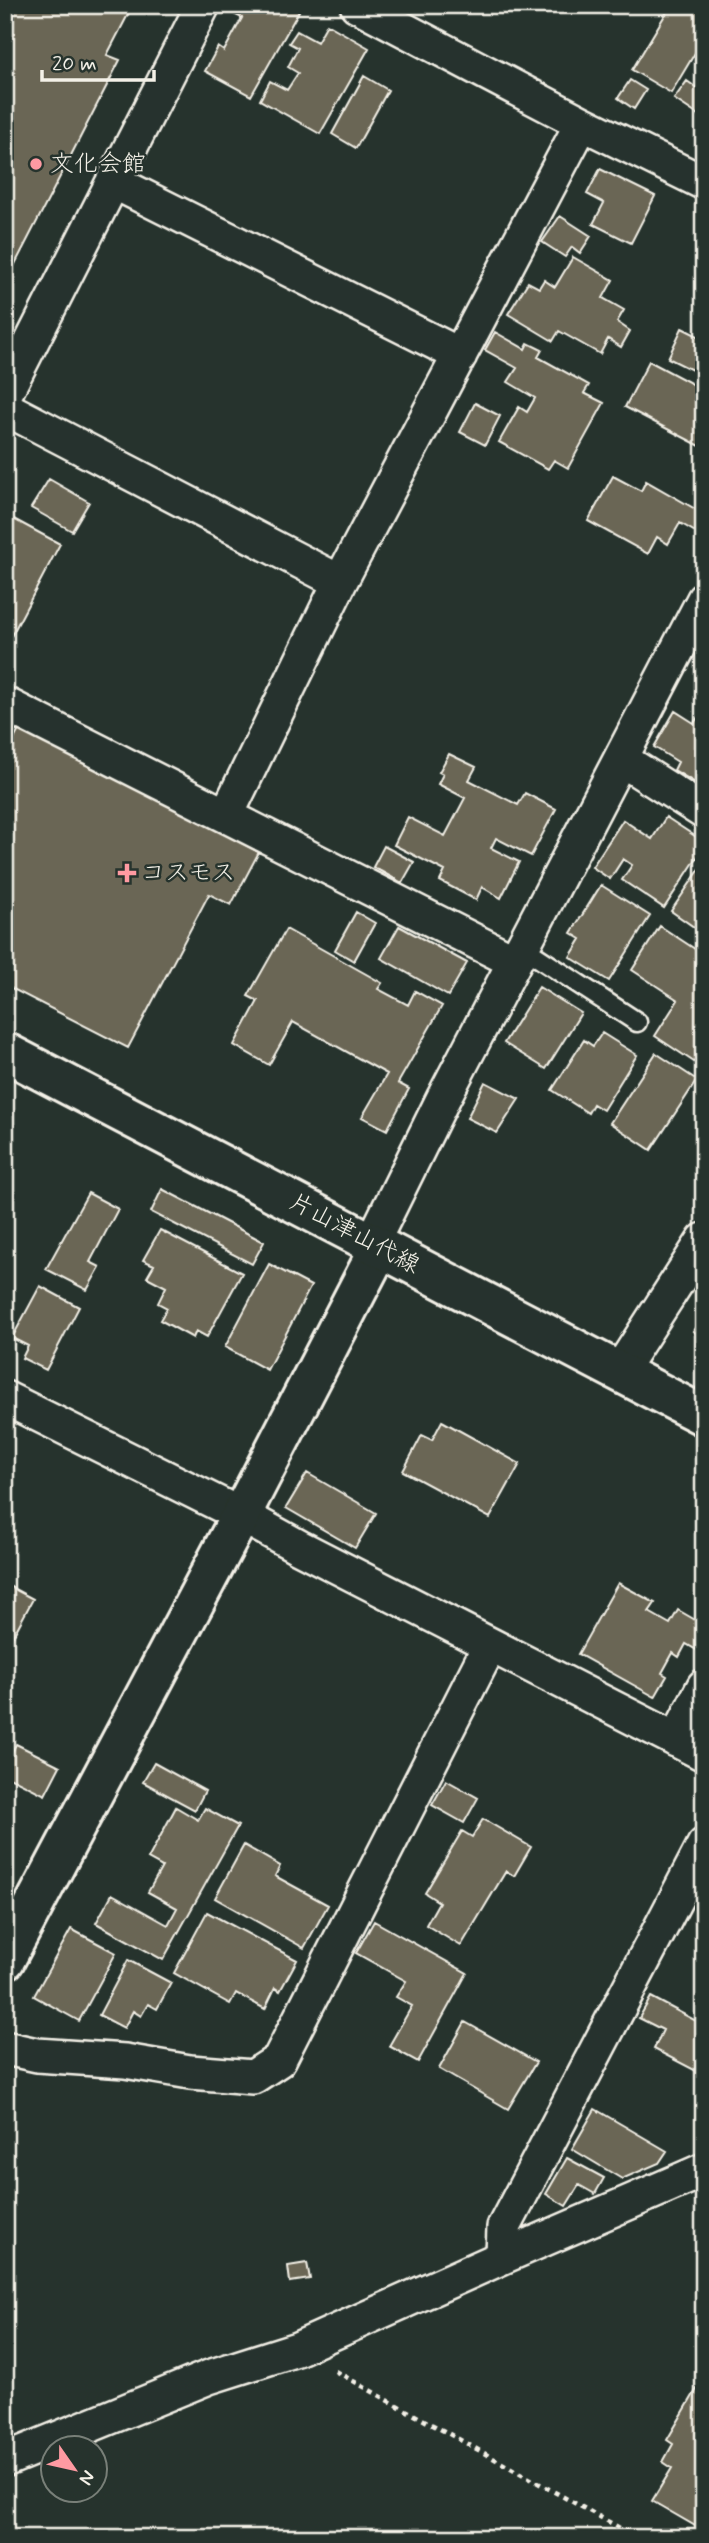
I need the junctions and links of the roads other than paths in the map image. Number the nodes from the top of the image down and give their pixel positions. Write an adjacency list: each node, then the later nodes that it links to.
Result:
1 (203, 5): 4 (street)
2 (357, 5): 3 (street)
3 (582, 123): 5 (street); 6 (street)
4 (114, 182): 6 (street); 7 (street)
5 (704, 183)
6 (460, 355): 9 (street)
7 (5, 394)
8 (5, 408): 9 (street)
9 (340, 582): 14 (street)
10 (704, 599): 12 (street)
11 (5, 704): 14 (street)
12 (621, 759): 13 (street); 15 (street)
13 (704, 812)
14 (227, 814): 15 (street)
15 (518, 954): 16 (lane); 19 (street)
16 (637, 1022)
17 (5, 1052): 19 (street, 片山津山代線)
18 (704, 1240): 20 (street)
19 (376, 1245): 20 (street, 片山津山代線); 23 (street)
20 (619, 1372): 22 (street, 片山津山代線)
21 (5, 1398): 23 (street)
22 (704, 1416)
23 (241, 1515): 24 (street); 28 (street)
24 (490, 1645): 26 (street); 29 (street)
25 (704, 1686): 26 (street)
26 (690, 1747)
27 (704, 1845): 31 (street)
28 (5, 1960)
29 (5, 2048)
30 (704, 2170): 31 (street)
31 (503, 2257): 32 (street)
32 (5, 2460)

